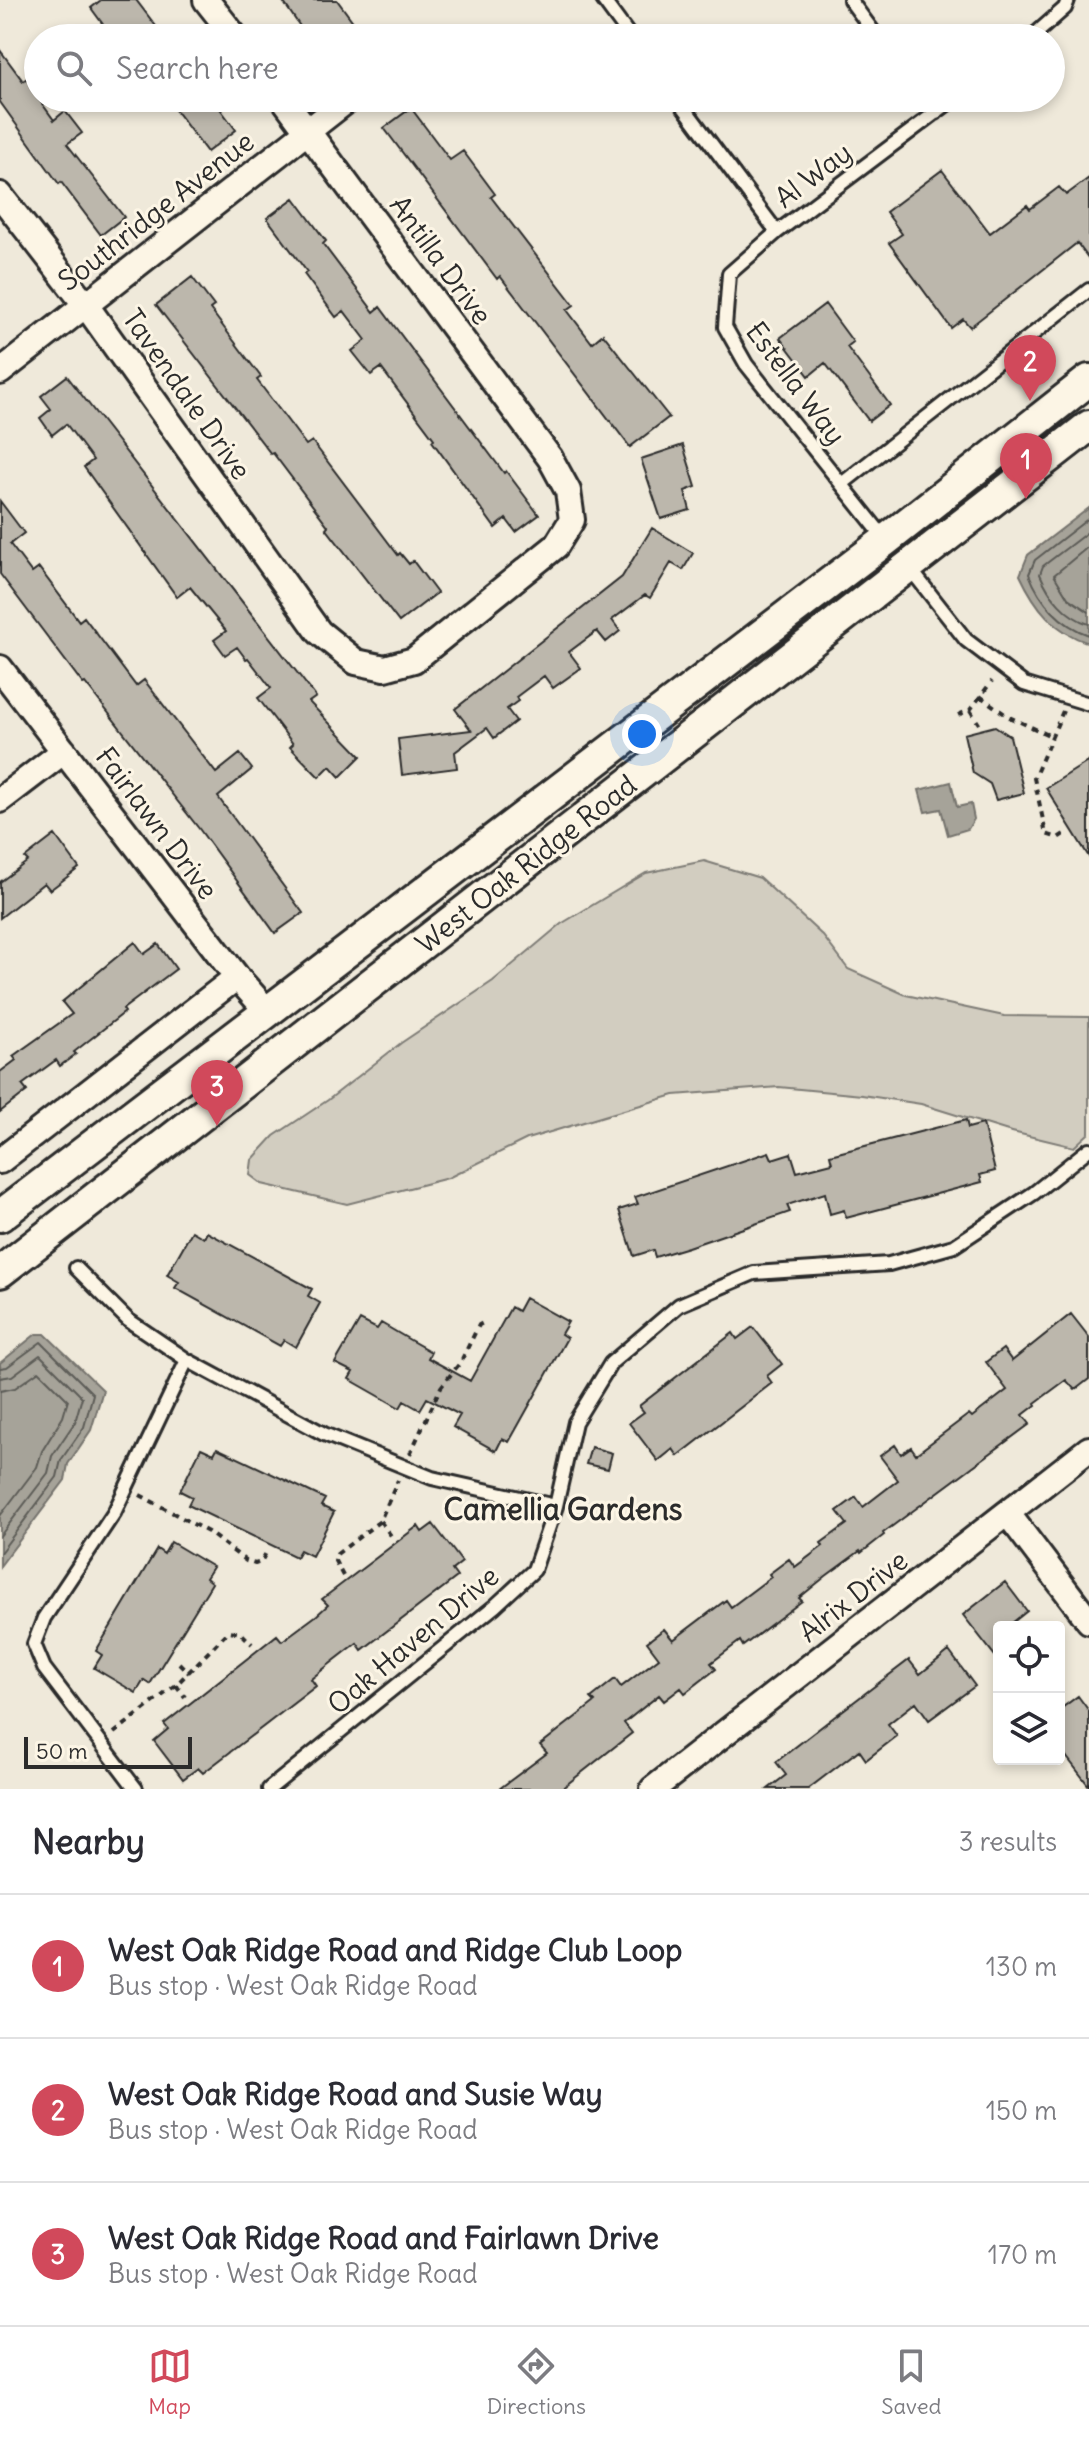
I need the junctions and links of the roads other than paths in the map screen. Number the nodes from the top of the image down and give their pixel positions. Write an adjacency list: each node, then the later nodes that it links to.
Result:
1 (206, 0): 5 (street)
2 (603, 0): 6 (lane)
3 (850, 0): 7 (lane)
4 (1068, 0): 8 (lane)
5 (225, 24)
6 (621, 24)
7 (868, 24)
8 (1047, 24)
9 (294, 112): 13 (street, Antilla Drive)
10 (332, 112): 13 (street, Southridge Avenue)
11 (687, 112): 15 (lane)
12 (936, 113): 15 (lane, Al Way)
13 (308, 130): 17 (street, Southridge Avenue); 24 (street, Antilla Drive)
14 (0, 195): 17 (street, Tavendale Drive)
15 (777, 232): 21 (lane, Estella Way)
16 (1089, 290): 21 (lane)
17 (85, 304): 18 (street, Southridge Avenue); 24 (street, Tavendale Drive)
18 (0, 372)
19 (1089, 380): 22 (street, West Oak Ridge Road)
20 (1089, 426): 23 (street, West Oak Ridge Road)
21 (843, 483): 22 (lane, Estella Way)
22 (886, 540): 23 (street); 30 (street, West Oak Ridge Road)
23 (908, 566): 26 (lane); 34 (street, West Oak Ridge Road)
24 (319, 632)
25 (0, 668): 27 (street, Fairlawn Drive)
26 (1089, 704)
27 (64, 751): 28 (street); 29 (street, Fairlawn Drive)
28 (0, 800)
29 (237, 977): 30 (street, Fairlawn Drive); 32 (street)
30 (268, 1012): 33 (street, West Oak Ridge Road); 34 (street)
31 (1089, 1149): 39 (lane, Oak Haven Drive)
32 (0, 1161)
33 (0, 1216)
34 (70, 1216): 36 (street, West Oak Ridge Road)
35 (76, 1268): 37 (lane)
36 (0, 1272)
37 (187, 1360): 39 (lane); 42 (lane)
38 (1089, 1449): 40 (street, Alrix Drive)
39 (556, 1506): 43 (lane, Oak Haven Drive)
40 (1008, 1514): 41 (street); 44 (street, Alrix Drive)
41 (1089, 1621)
42 (136, 1789)
43 (269, 1789)
44 (653, 1789)

